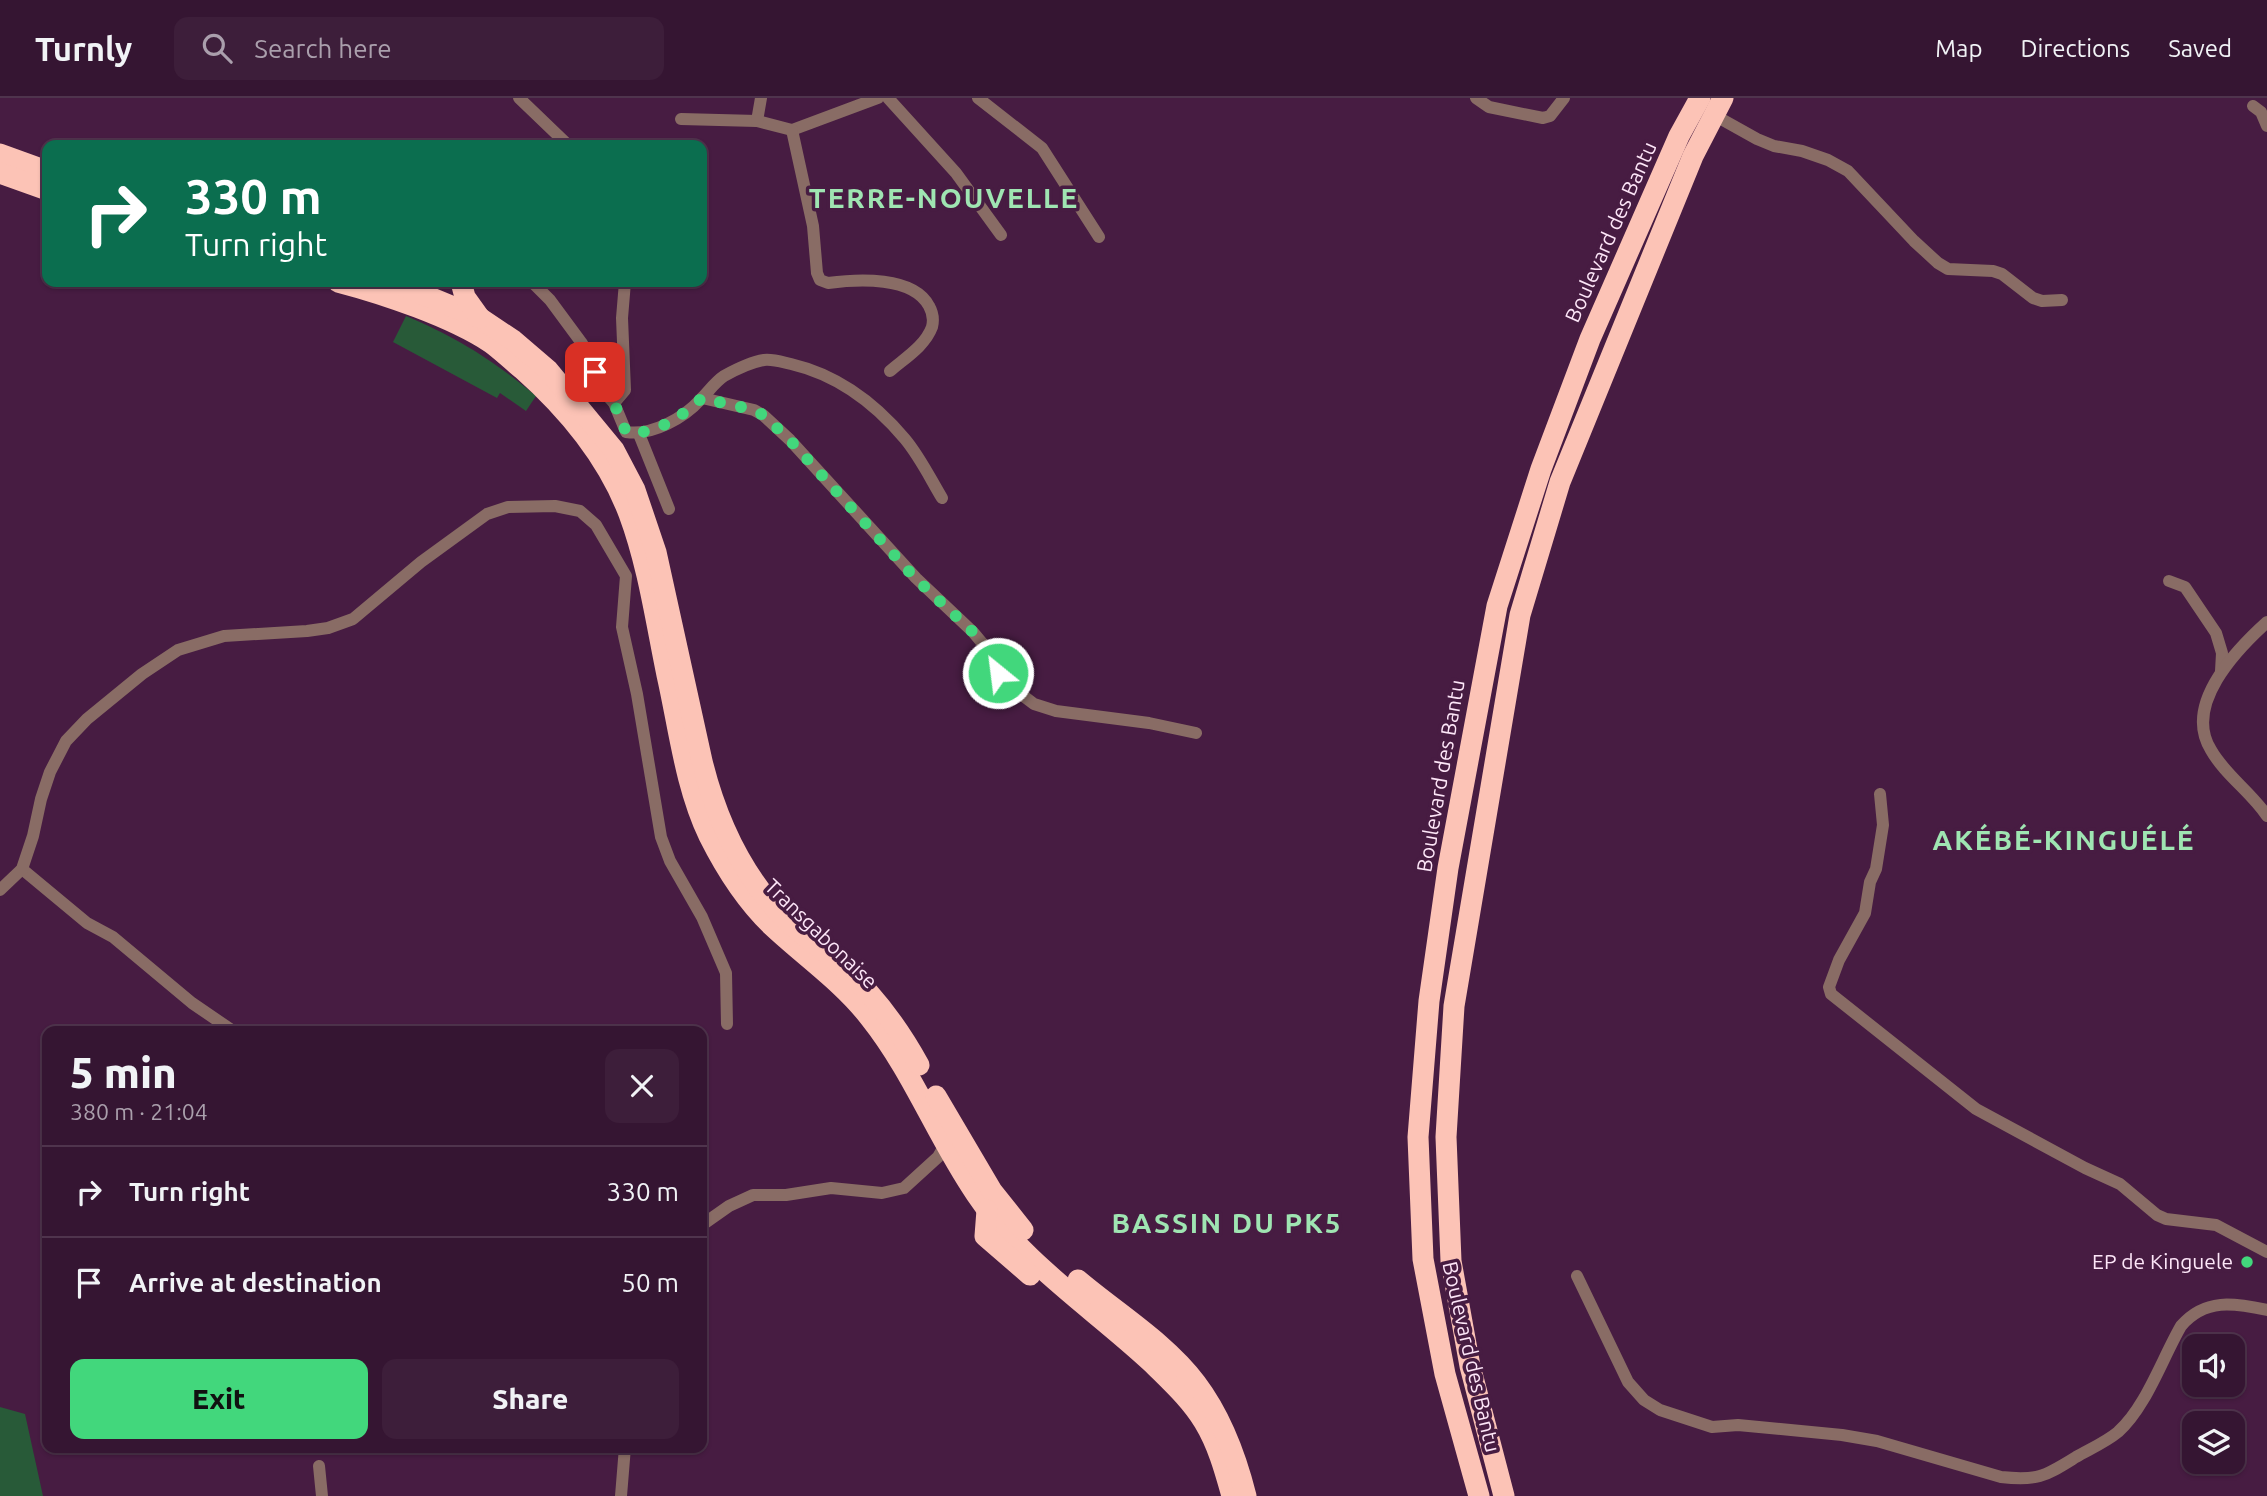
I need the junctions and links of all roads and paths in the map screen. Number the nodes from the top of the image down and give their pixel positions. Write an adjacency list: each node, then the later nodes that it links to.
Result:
1 (519, 98): 15 (street)
2 (761, 98): 12 (street)
3 (878, 98): 14 (street)
4 (888, 98): 20 (street)
5 (978, 98): 21 (street)
6 (1476, 98): 7 (street)
7 (1564, 98)
8 (1700, 98): 57 (highway, Boulevard des Bantu)
9 (2253, 106): 13 (street)
10 (1718, 107): 27 (street); 58 (highway, Boulevard des Bantu)
11 (681, 119): 12 (street)
12 (757, 121): 14 (street)
13 (2267, 126)
14 (792, 130): 29 (street)
15 (563, 140)
16 (0, 154): 17 (highway)
17 (42, 169)
18 (0, 173): 19 (highway)
19 (42, 188)
20 (1000, 235)
21 (1099, 237)
22 (357, 287): 35 (highway, Transgabonaise)
23 (417, 287): 28 (highway, Transgabonaise)
24 (462, 287): 28 (highway)
25 (537, 287): 31 (street)
26 (625, 287): 31 (street)
27 (2062, 300)
28 (480, 318): 56 (highway, Transgabonaise)
29 (890, 370)
30 (702, 398): 32 (street); 33 (street); 39 (street)
31 (614, 403): 32 (street)
32 (639, 434): 34 (street)
33 (942, 498)
34 (669, 509)
35 (636, 575): 42 (street); 44 (street); 46 (highway, Transgabonaise)
36 (2169, 581): 38 (street)
37 (2267, 622): 38 (street)
38 (2221, 671): 41 (street)
39 (1196, 733)
40 (1880, 793): 48 (street)
41 (2267, 816)
42 (22, 869): 43 (street); 45 (street)
43 (0, 890)
44 (727, 1024)
45 (226, 1026)
46 (946, 1143): 47 (street); 55 (highway, Transgabonaise)
47 (707, 1221)
48 (2267, 1252)
49 (1577, 1276): 50 (street)
50 (2267, 1310)
51 (625, 1453): 54 (street)
52 (318, 1466): 53 (street)
53 (322, 1496)
54 (621, 1496)
55 (1232, 1496)
56 (1246, 1496)
57 (1479, 1496)
58 (1504, 1496)

